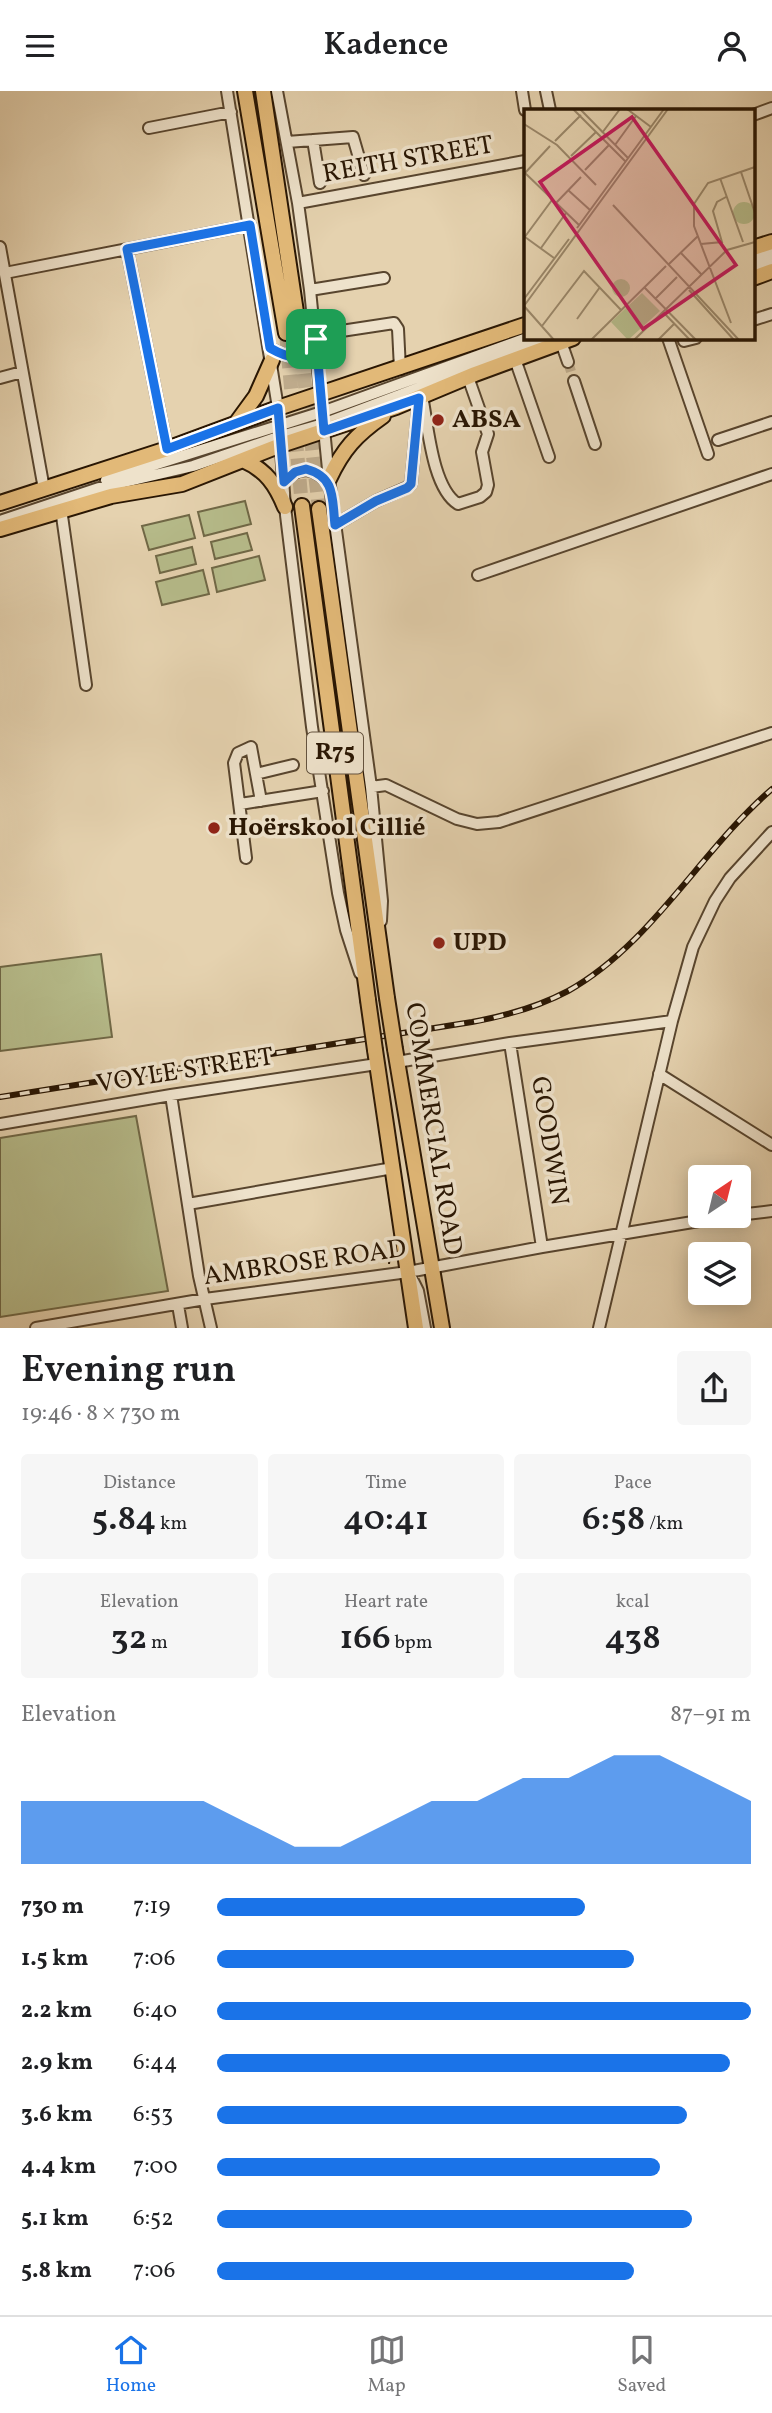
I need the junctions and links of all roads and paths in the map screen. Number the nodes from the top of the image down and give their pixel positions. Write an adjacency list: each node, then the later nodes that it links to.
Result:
1 (227, 91): 10 (street, COMMERCIAL ROAD)
2 (245, 91): 3 (main road)
3 (263, 91)
4 (277, 91): 14 (street, COMMERCIAL ROAD)
5 (522, 91): 8 (street)
6 (547, 91): 9 (street)
7 (772, 108): 11 (street)
8 (525, 109)
9 (550, 109)
10 (231, 112): 12 (street); 19 (street, COMMERCIAL ROAD)
11 (754, 115)
12 (149, 128)
13 (313, 140): 14 (street); 16 (street); 17 (street)
14 (287, 142): 18 (street, COMMERCIAL ROAD)
15 (524, 161): 18 (street, REITH STREET)
16 (364, 175)
17 (320, 183)
18 (298, 203): 32 (street, COMMERCIAL ROAD)
19 (250, 225): 23 (street); 40 (street, COMMERCIAL ROAD)
20 (772, 242): 22 (main road)
21 (0, 247): 29 (street)
22 (754, 248)
23 (127, 249): 29 (street); 59 (street)
24 (772, 252): 25 (street)
25 (754, 259)
26 (772, 261): 27 (street)
27 (754, 268)
28 (772, 271): 31 (main road)
29 (5, 273): 44 (street)
30 (384, 278): 32 (street)
31 (754, 278)
32 (310, 290): 36 (street, COMMERCIAL ROAD)
33 (772, 314): 34 (street)
34 (754, 320)
35 (524, 325): 43 (main road)
36 (315, 337): 40 (street); 43 (street); 48 (street, COMMERCIAL ROAD)
37 (524, 339): 52 (street)
38 (562, 339): 41 (main road); 42 (street); 55 (street)
39 (668, 339): 60 (street)
40 (271, 354): 51 (street, COMMERCIAL ROAD); 54 (main road)
41 (515, 359): 45 (main road); 61 (street)
42 (568, 362)
43 (400, 369): 48 (main road)
44 (22, 372): 46 (street); 66 (street)
45 (468, 377): 49 (main road); 49 (street)
46 (0, 378)
47 (574, 381): 58 (street)
48 (320, 395): 51 (main road); 52 (street, COMMERCIAL ROAD)
49 (421, 397): 50 (main road); 74 (street)
50 (396, 407): 55 (main road); 65 (main road)
51 (278, 408): 54 (main road); 56 (street, COMMERCIAL ROAD)
52 (321, 412): 55 (street, COMMERCIAL ROAD); 56 (street)
53 (772, 422): 57 (street)
54 (236, 423): 59 (main road)
55 (324, 428): 56 (main road); 65 (street, COMMERCIAL ROAD)
56 (280, 435): 62 (main road); 64 (street, COMMERCIAL ROAD); 72 (street); 73 (street)
57 (718, 440)
58 (595, 443)
59 (167, 449): 66 (main road)
60 (708, 454)
61 (549, 457)
62 (243, 460): 69 (main road); 70 (main road)
63 (772, 474): 76 (street)
64 (284, 482): 65 (street); 69 (street, COMMERCIAL ROAD)
65 (330, 482): 74 (street, COMMERCIAL ROAD)
66 (44, 489): 67 (main road)
67 (0, 503)
68 (302, 506): 88 (main road, COMMERCIAL ROAD / R75)
69 (285, 507): 82 (street, COMMERCIAL ROAD)
70 (61, 509): 75 (main road); 77 (street)
71 (319, 509): 87 (main road, COMMERCIAL ROAD / R75)
72 (0, 514)
73 (0, 521)
74 (335, 525): 81 (street, COMMERCIAL ROAD)
75 (0, 529)
76 (478, 575)
77 (86, 685)
78 (772, 733): 81 (street)
79 (293, 765): 80 (street)
80 (256, 774): 83 (street); 84 (street)
81 (371, 787): 87 (street, COMMERCIAL ROAD)
82 (323, 791): 83 (street); 88 (street, COMMERCIAL ROAD)
83 (261, 801): 84 (street)
84 (240, 804): 86 (street)
85 (772, 832): 89 (street)
86 (246, 858)
87 (380, 936): 91 (main road, COMMERCIAL ROAD / R75, bridge)
88 (368, 997): 92 (main road, COMMERCIAL ROAD / R75, bridge)
89 (672, 1021): 90 (street); 93 (street)
90 (510, 1043): 91 (street); 103 (street, GOODWIN)
91 (396, 1055): 104 (main road, COMMERCIAL ROAD / R75)
92 (376, 1057): 94 (street, VOYLE STREET); 97 (main road, COMMERCIAL ROAD / R75)
93 (659, 1074): 96 (street); 102 (street)
94 (171, 1095): 95 (street, VOYLE STREET); 98 (street)
95 (0, 1125)
96 (772, 1145)
97 (393, 1168): 98 (street); 105 (main road, COMMERCIAL ROAD / R75)
98 (188, 1204): 106 (street)
99 (772, 1211): 100 (street)
100 (751, 1213)
101 (688, 1223): 102 (street, AMBROSE ROAD)
102 (622, 1235): 103 (street, AMBROSE ROAD); 115 (street)
103 (542, 1247): 104 (street, AMBROSE ROAD)
104 (430, 1267): 105 (street, AMBROSE ROAD); 113 (street); 114 (main road, COMMERCIAL ROAD / R75)
105 (408, 1272): 106 (street, AMBROSE ROAD); 111 (main road, COMMERCIAL ROAD / R75); 112 (street)
106 (205, 1299): 107 (street, AMBROSE ROAD); 110 (street)
107 (178, 1305): 108 (street, AMBROSE ROAD); 109 (street)
108 (36, 1328)
109 (182, 1328)
110 (211, 1328)
111 (416, 1328)
112 (425, 1328)
113 (436, 1328)
114 (442, 1328)
115 (599, 1328)

